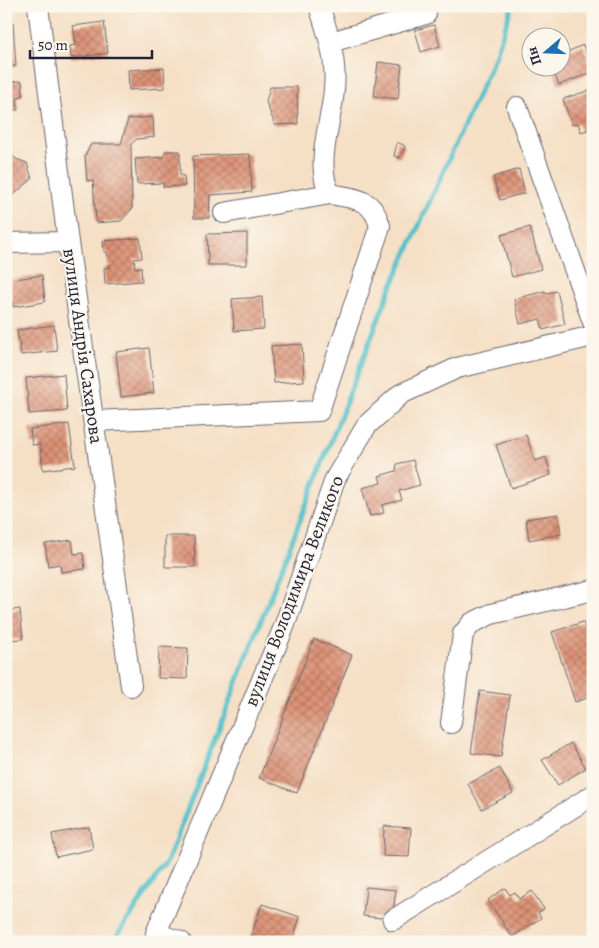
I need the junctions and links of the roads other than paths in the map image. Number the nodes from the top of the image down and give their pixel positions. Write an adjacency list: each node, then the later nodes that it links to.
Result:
1 (38, 6): 8 (street, вулиця Андрія Сахарова)
2 (319, 6): 4 (street)
3 (426, 14): 4 (street)
4 (331, 42): 6 (street)
5 (518, 107): 10 (street)
6 (330, 194): 7 (street); 12 (street)
7 (224, 213)
8 (68, 242): 9 (street); 12 (street, вулиця Андрія Сахарова)
9 (6, 243)
10 (593, 322)
11 (593, 336): 18 (street, вулиця Володимира Великого)
12 (94, 421): 14 (street, вулиця Андрія Сахарова)
13 (593, 590): 15 (street)
14 (131, 686)
15 (451, 723)
16 (593, 795): 17 (street)
17 (393, 920)
18 (182, 942)

